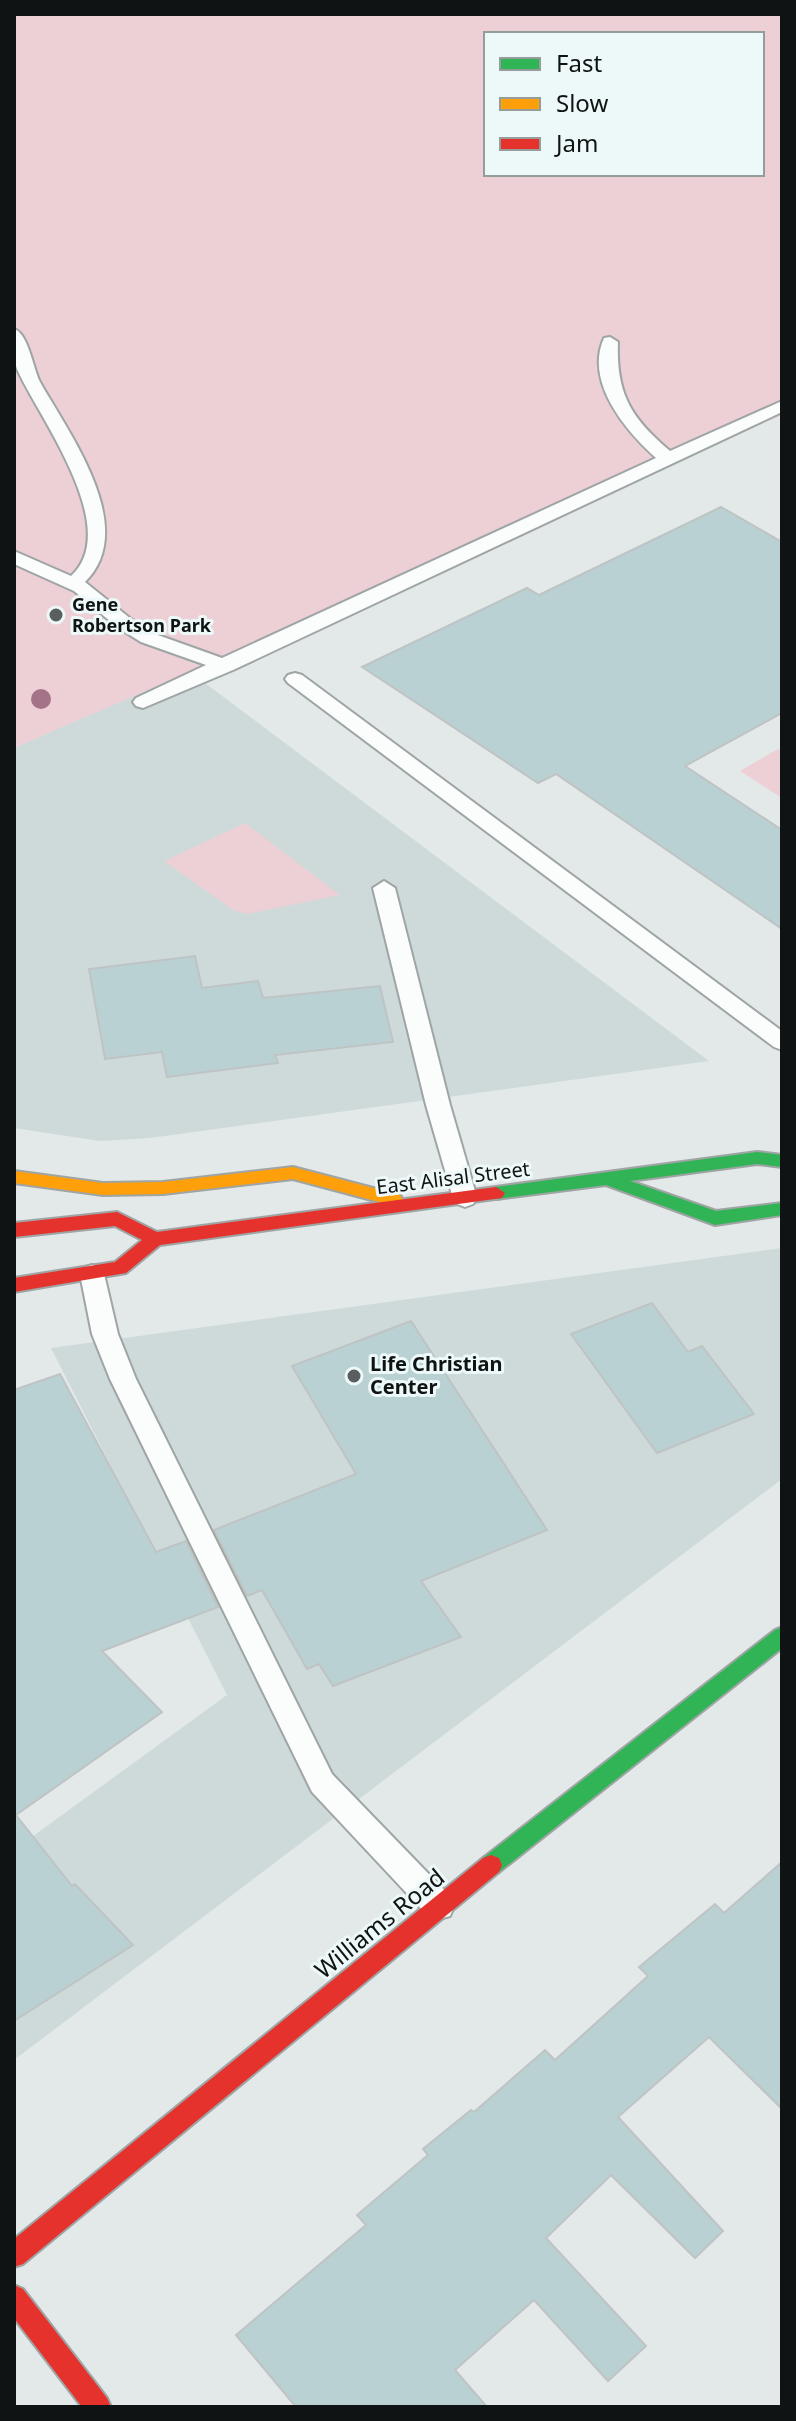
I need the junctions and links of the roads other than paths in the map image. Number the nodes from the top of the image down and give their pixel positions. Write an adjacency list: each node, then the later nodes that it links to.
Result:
1 (14, 334): 6 (lane)
2 (610, 342): 4 (lane)
3 (782, 406): 4 (lane)
4 (669, 460): 7 (lane)
5 (14, 557): 6 (lane)
6 (73, 583): 7 (lane)
7 (226, 666): 9 (lane)
8 (295, 679): 11 (lane)
9 (143, 702)
10 (384, 888): 17 (lane)
11 (782, 1042)
12 (774, 1140): 13 (main road)
13 (757, 1158): 14 (main road, East Alisal Street); 16 (main road, East Alisal Street)
14 (782, 1161)
15 (14, 1177): 18 (main road)
16 (607, 1180): 17 (main road, East Alisal Street); 19 (main road)
17 (465, 1198): 18 (main road, East Alisal Street)
18 (411, 1205): 21 (main road, East Alisal Street)
19 (782, 1209)
20 (14, 1230): 21 (main road)
21 (155, 1239): 22 (main road)
22 (92, 1274): 23 (main road); 25 (lane)
23 (14, 1285)
24 (782, 1636): 25 (main road, Williams Road)
25 (439, 1906): 26 (main road, Williams Road)
26 (14, 2255)
27 (14, 2298): 28 (main road)
28 (98, 2407)

